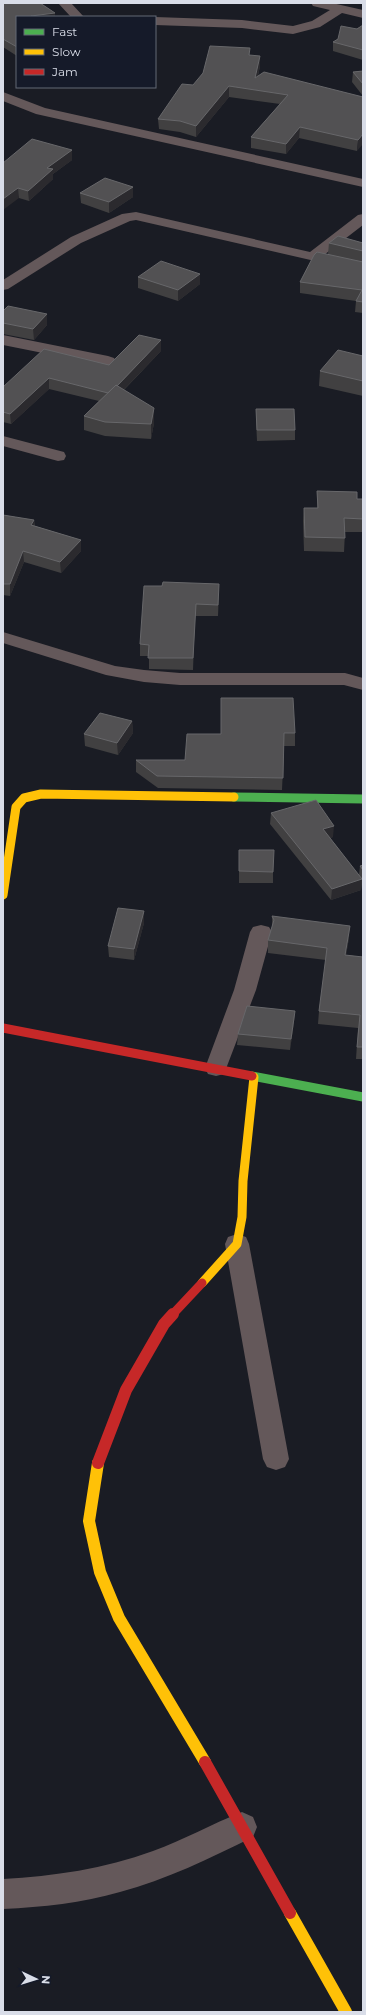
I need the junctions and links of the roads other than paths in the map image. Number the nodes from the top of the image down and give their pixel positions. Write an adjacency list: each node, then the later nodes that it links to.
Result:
1 (64, 3): 5 (street)
2 (317, 3): 3 (street)
3 (340, 9): 4 (street); 6 (street)
4 (363, 14)
5 (77, 16)
6 (156, 21)
7 (3, 96): 8 (street)
8 (363, 183)
9 (363, 218): 10 (street)
10 (313, 257): 11 (street); 12 (street)
11 (363, 268)
12 (3, 286)
13 (3, 340): 14 (street)
14 (108, 361)
15 (3, 441): 16 (street)
16 (58, 456)
17 (3, 637): 18 (street)
18 (363, 684)
19 (363, 799): 20 (street)
20 (3, 895)
21 (261, 932): 23 (street)
22 (3, 1028): 23 (street)
23 (216, 1068): 24 (street)
24 (254, 1077): 25 (street); 26 (street)
25 (363, 1097)
26 (237, 1244): 27 (street); 28 (street)
27 (276, 1460)
28 (242, 1827): 29 (street); 30 (street)
29 (3, 1894)
30 (346, 2012)

